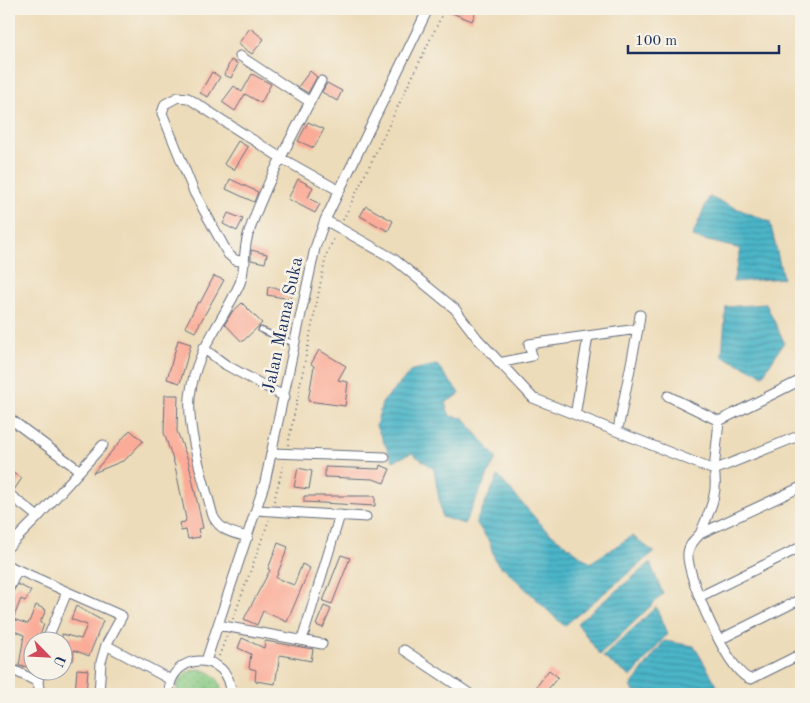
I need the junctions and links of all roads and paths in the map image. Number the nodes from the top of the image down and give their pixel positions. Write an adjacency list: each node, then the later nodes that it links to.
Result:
1 (428, 9): 7 (street, Jalan Mama Suka)
2 (445, 9): 9 (path)
3 (240, 56): 5 (street)
4 (321, 80): 5 (street)
5 (310, 102): 6 (street)
6 (281, 158): 7 (street); 10 (street); 10 (street)
7 (338, 190): 8 (street, Jalan Mama Suka)
8 (325, 220): 9 (street); 15 (street, Jalan Mama Suka)
9 (340, 227): 17 (street); 28 (path)
10 (245, 262): 16 (street)
11 (640, 315): 12 (street)
12 (638, 329): 14 (street); 24 (street)
13 (262, 330): 15 (lane)
14 (588, 336): 17 (street); 21 (street)
15 (296, 344): 20 (street, Jalan Mama Suka)
16 (203, 348): 20 (street); 40 (street)
17 (499, 363): 31 (street)
18 (801, 380): 23 (street)
19 (668, 396): 23 (street)
20 (285, 397): 27 (street, Jalan Mama Suka)
21 (576, 410)
22 (9, 418): 30 (street)
23 (719, 421): 31 (street)
24 (619, 424)
25 (801, 436): 31 (street)
26 (103, 445): 30 (street)
27 (272, 453): 28 (street); 34 (street, Jalan Mama Suka)
28 (286, 454): 29 (street); 35 (path)
29 (385, 457)
30 (79, 470): 37 (street)
31 (714, 470): 39 (street)
32 (801, 487): 39 (street)
33 (9, 494): 37 (street)
34 (256, 510): 35 (street); 40 (street, Jalan Mama Suka)
35 (271, 511): 36 (street); 49 (path)
36 (340, 516): 38 (street); 51 (street)
37 (38, 517): 41 (street)
38 (366, 517)
39 (700, 534): 46 (street)
40 (248, 538): 48 (street, Jalan Mama Suka)
41 (9, 546)
42 (801, 546): 46 (street)
43 (13, 568): 44 (street); 45 (street)
44 (9, 588)
45 (67, 592): 50 (street); 54 (street)
46 (699, 597): 52 (street)
47 (801, 599): 52 (street)
48 (218, 625): 49 (street); 57 (street, Jalan Mama Suka)
49 (230, 627): 51 (street); 58 (path)
50 (51, 630)
51 (302, 640): 53 (street)
52 (719, 640): 56 (street)
53 (322, 644)
54 (106, 645): 60 (street); 63 (street)
55 (404, 650): 66 (street)
56 (801, 654)
57 (206, 661): 58 (street); 60 (street)
58 (216, 665): 65 (street)
59 (9, 668): 61 (street)
60 (171, 680): 64 (street)
61 (38, 682): 62 (street)
62 (40, 694)
63 (99, 694)
64 (169, 694)
65 (231, 694)
66 (470, 694)

